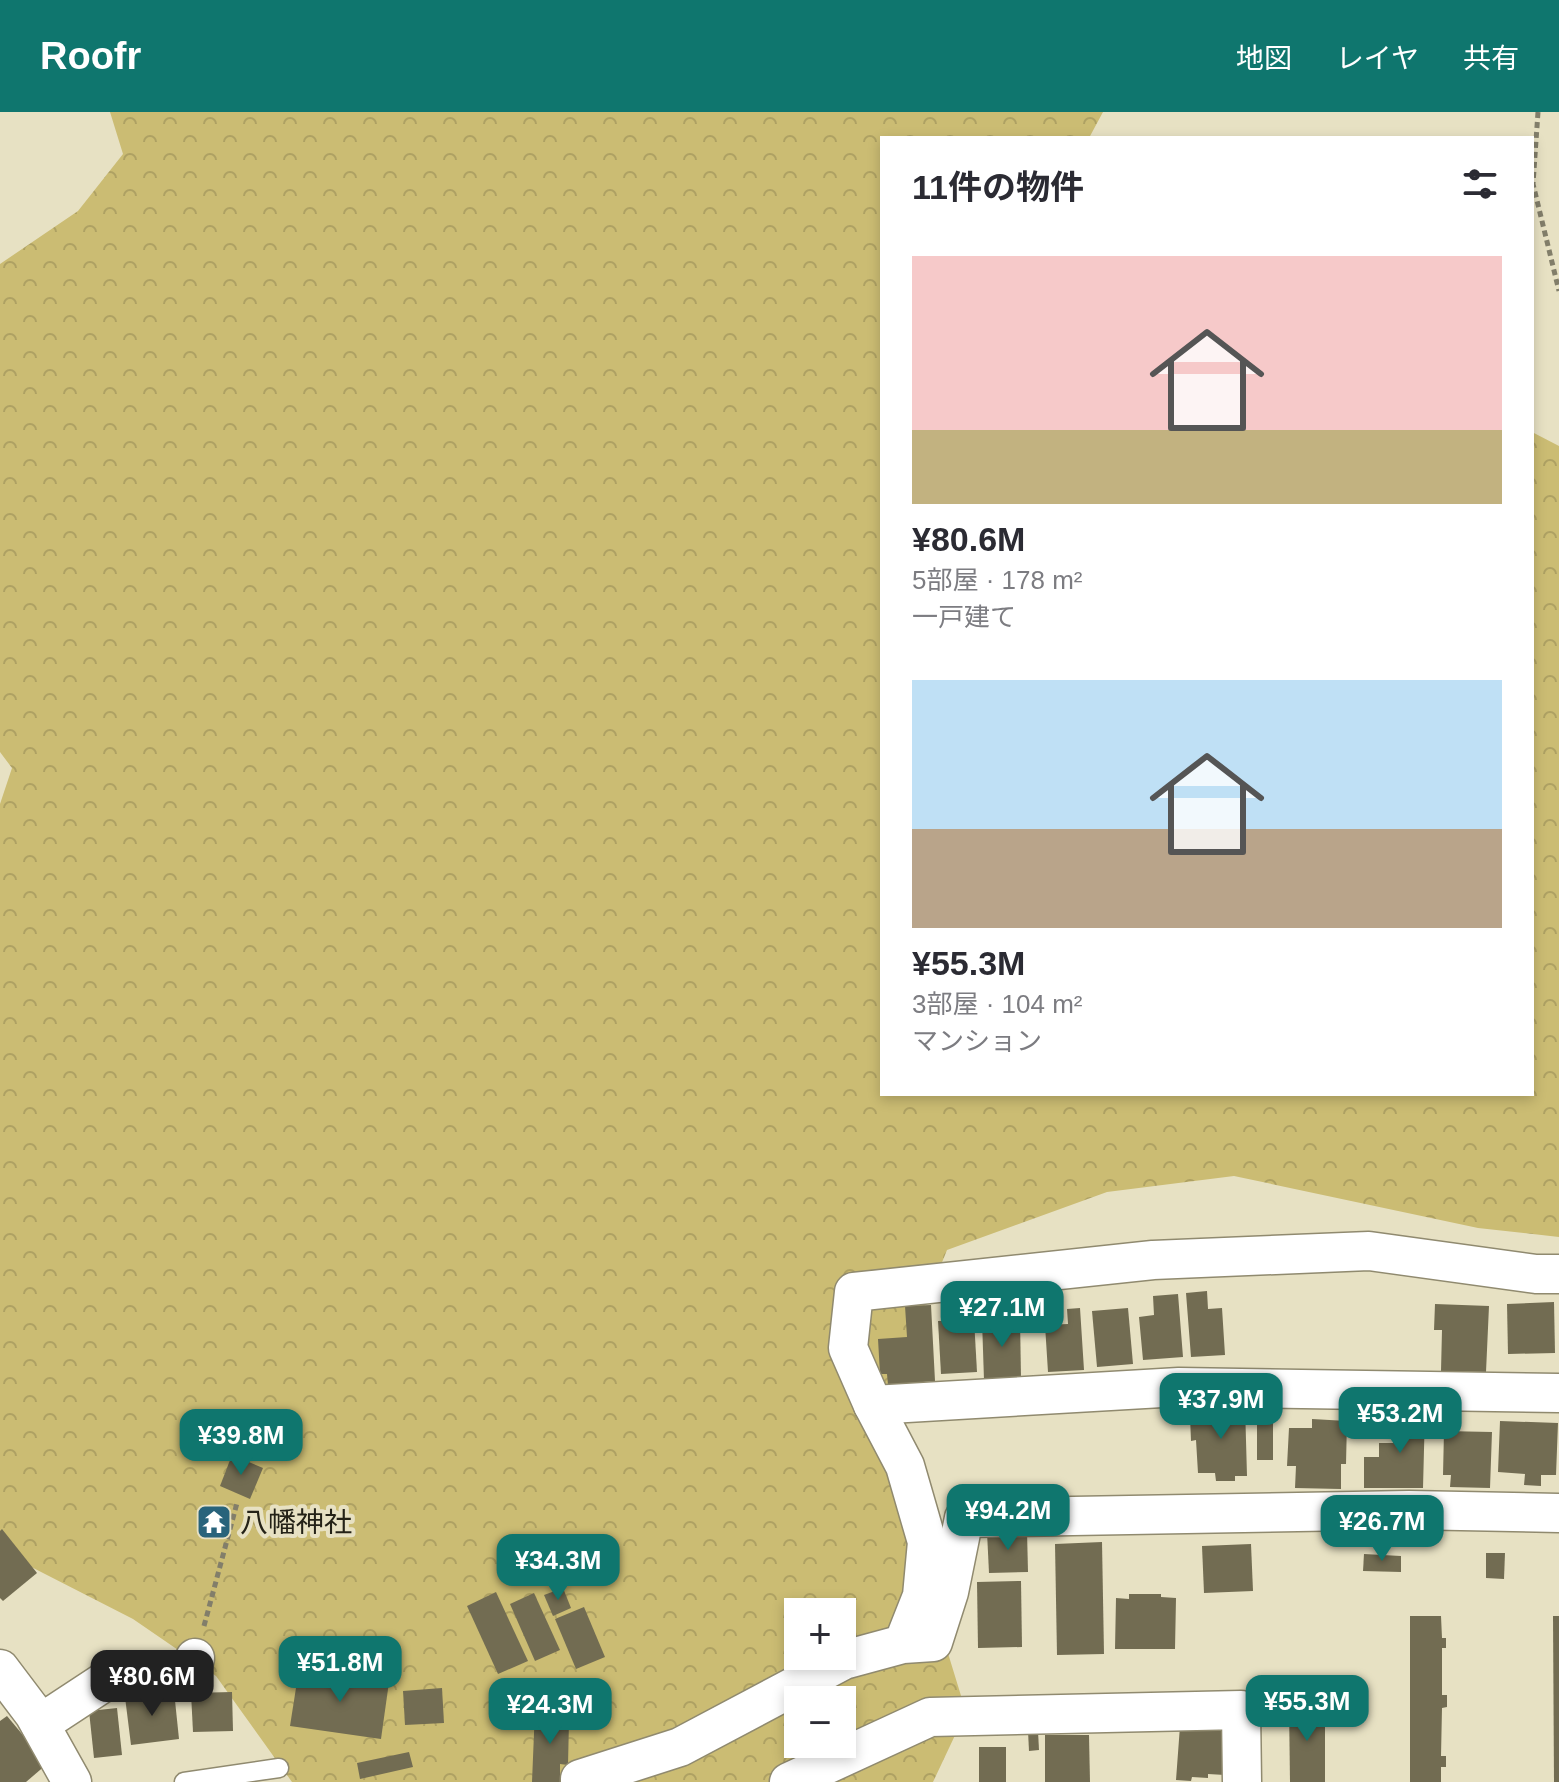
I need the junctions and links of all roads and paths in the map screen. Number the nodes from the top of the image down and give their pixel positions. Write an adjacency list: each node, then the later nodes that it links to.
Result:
1 (1538, 112): 2 (path)
2 (1534, 170)
3 (1534, 188): 4 (path)
4 (1559, 291)
5 (1559, 1274): 7 (street)
6 (1559, 1393): 7 (street)
7 (873, 1405): 10 (street)
8 (237, 1503): 11 (path)
9 (1559, 1513): 10 (street)
10 (903, 1644): 17 (street)
11 (195, 1658): 13 (street)
12 (0, 1669): 13 (street)
13 (40, 1724): 15 (street)
14 (279, 1768): 16 (lane)
15 (72, 1782)
16 (184, 1782)
17 (580, 1782)
18 (789, 1782): 19 (street)
19 (1242, 1782)

